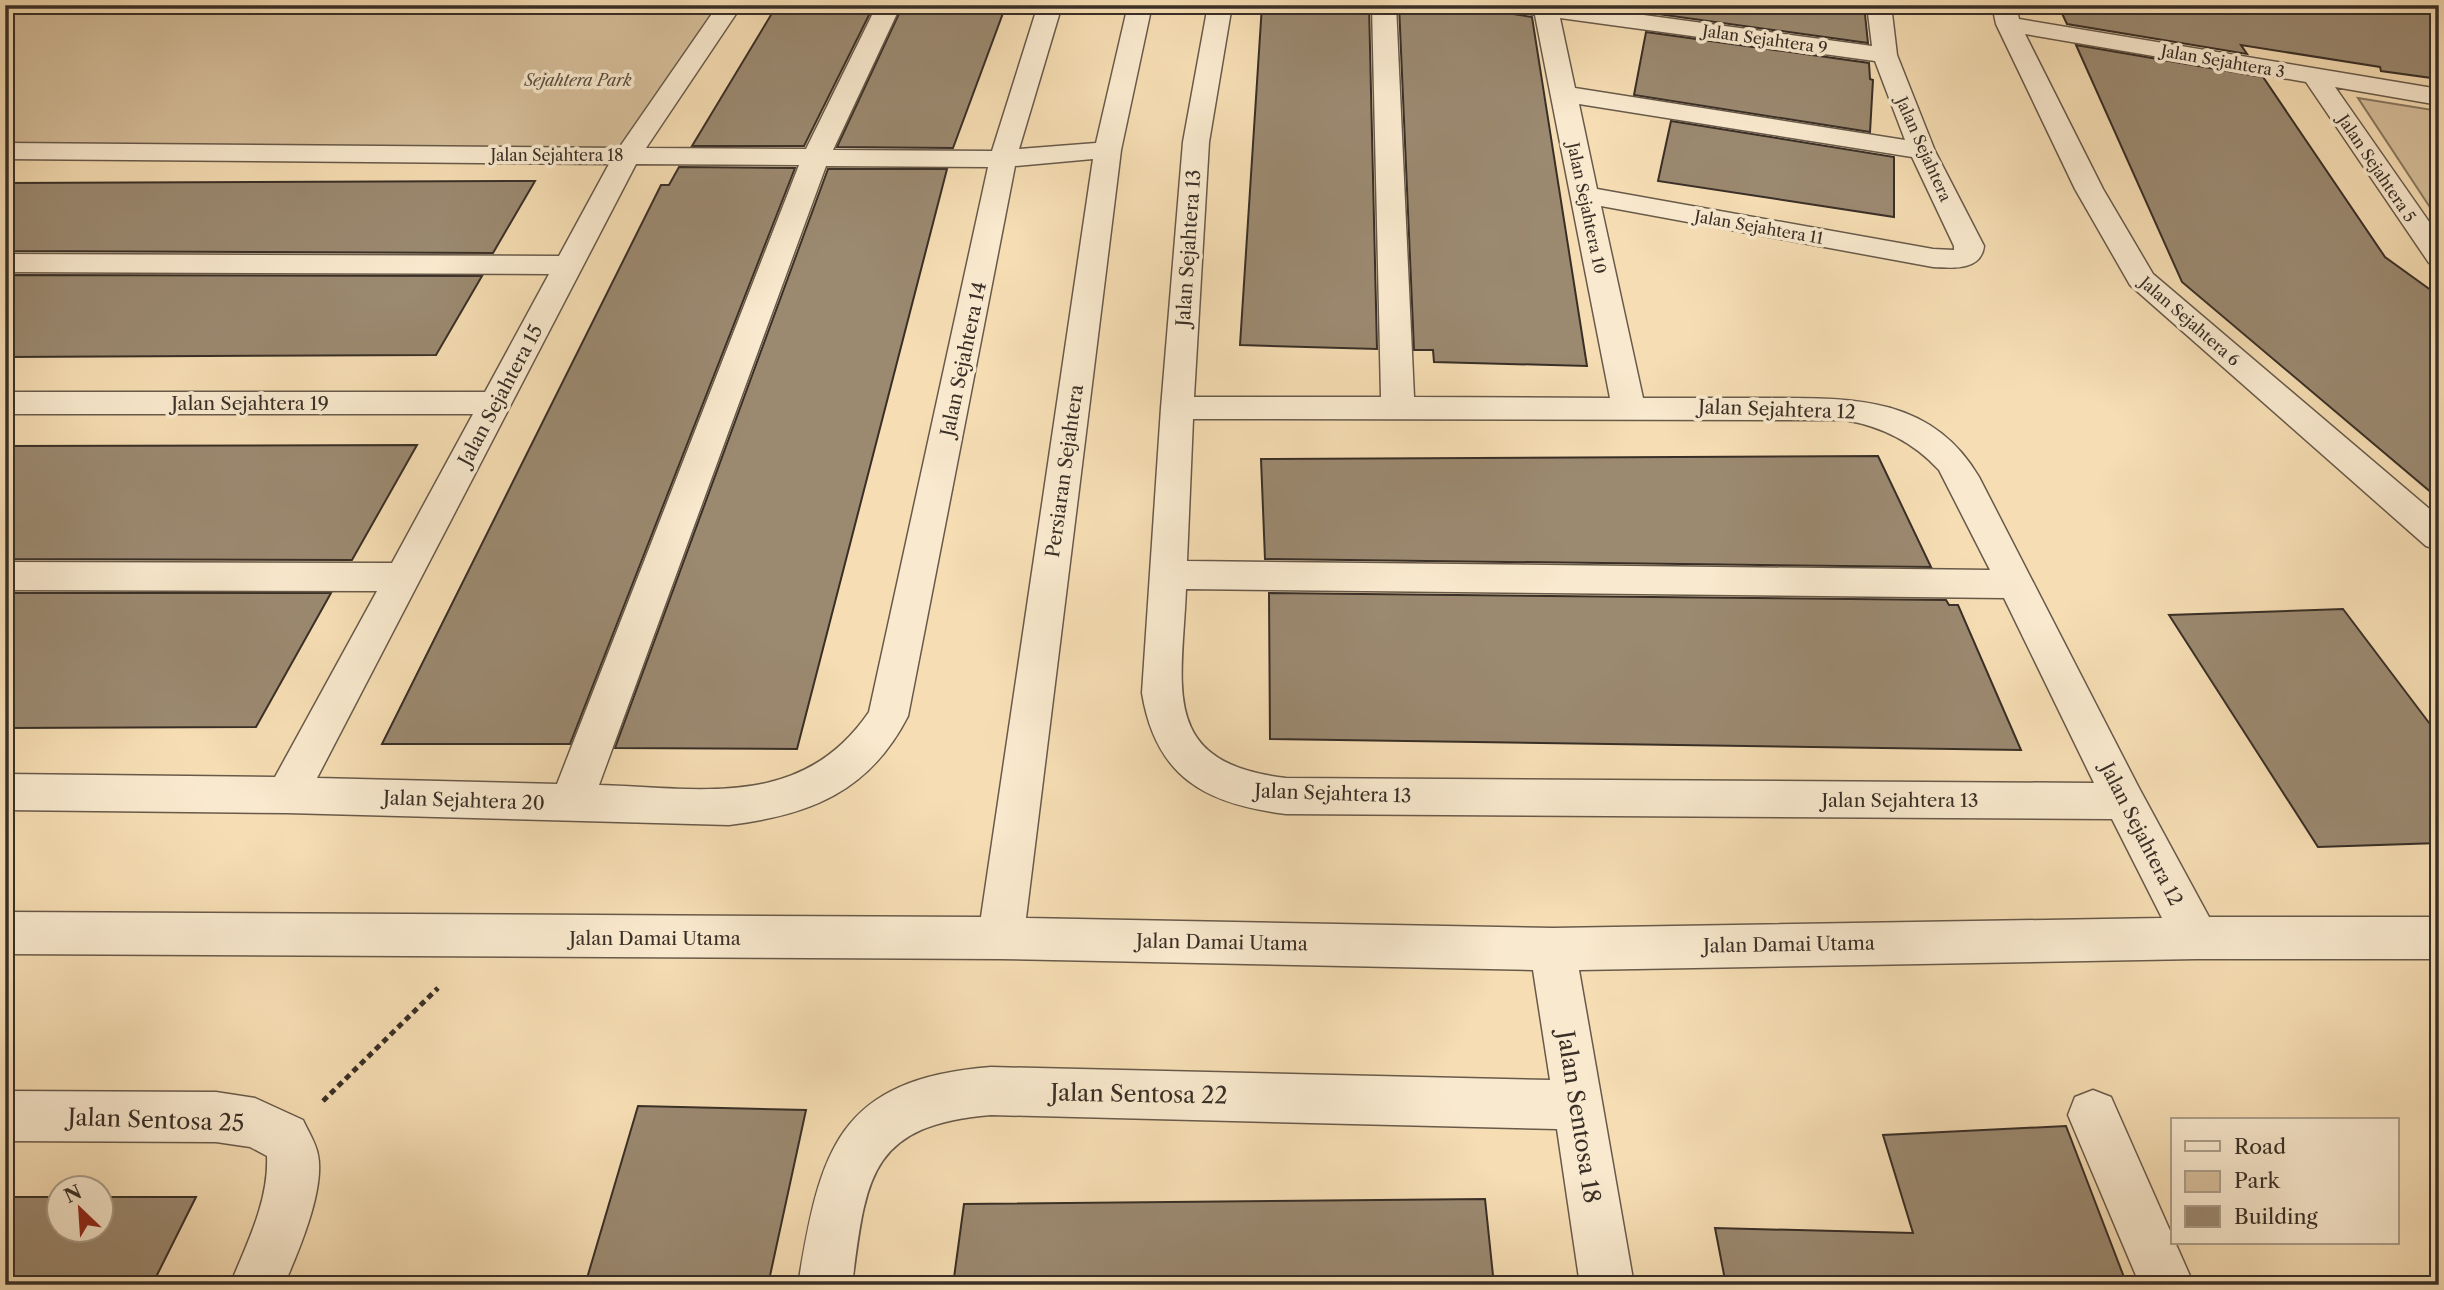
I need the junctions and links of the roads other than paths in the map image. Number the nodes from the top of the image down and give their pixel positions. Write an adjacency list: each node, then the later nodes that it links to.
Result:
1 (730, 5): 17 (street, Jalan Sejahtera 15)
2 (889, 5): 18 (street)
3 (1050, 5): 19 (street, Jalan Sejahtera 14)
4 (1140, 5): 15 (street, Persiaran Sejahtera)
5 (1220, 5): 29 (street, Jalan Sejahtera 13)
6 (1384, 5): 27 (street)
7 (1879, 5): 10 (street, Jalan Sejahtera)
8 (1533, 7): 10 (street, Jalan Sejahtera 9); 12 (street, Jalan Sejahtera 10)
9 (2006, 15): 11 (street, Jalan Sejahtera 3); 30 (street, Jalan Sejahtera 6)
10 (1885, 55): 16 (street, Jalan Sejahtera)
11 (2315, 77): 13 (street, Jalan Sejahtera 3); 21 (street, Jalan Sejahtera 5)
12 (1563, 94): 16 (street); 20 (street, Jalan Sejahtera 10)
13 (2439, 97)
14 (5, 150): 17 (street, Jalan Sejahtera 18)
15 (1108, 150): 19 (street, Jalan Sejahtera 18); 41 (street, Persiaran Sejahtera)
16 (1922, 151): 22 (street, Jalan Sejahtera)
17 (627, 156): 18 (street, Jalan Sejahtera 18); 24 (street, Jalan Sejahtera 15)
18 (815, 158): 19 (street, Jalan Sejahtera 18); 39 (street)
19 (1003, 159): 35 (street, Jalan Sejahtera 14)
20 (1584, 195): 22 (street, Jalan Sejahtera 11); 28 (street, Jalan Sejahtera 10)
21 (2439, 257)
22 (1933, 258)
23 (5, 263): 24 (street)
24 (569, 265): 26 (street, Jalan Sejahtera 15)
25 (5, 403): 26 (street, Jalan Sejahtera 19)
26 (495, 403): 33 (street, Jalan Sejahtera 15)
27 (1398, 406): 28 (street, Jalan Sejahtera 12); 29 (street, Jalan Sejahtera 12)
28 (1628, 406): 34 (street, Jalan Sejahtera 12)
29 (1177, 408): 31 (street, Jalan Sejahtera 13)
30 (2439, 537)
31 (1169, 575): 34 (street); 38 (street, Jalan Sejahtera 13)
32 (5, 576): 33 (street)
33 (403, 577): 37 (street, Jalan Sejahtera 15)
34 (2015, 584): 38 (street, Jalan Sejahtera 12)
35 (888, 716): 39 (street, Jalan Sejahtera 20)
36 (5, 792): 37 (street, Jalan Sejahtera 20)
37 (287, 794): 39 (street, Jalan Sejahtera 20)
38 (2124, 801): 42 (street, Jalan Sejahtera 12)
39 (571, 803)
40 (5, 933): 41 (street, Jalan Damai Utama)
41 (1001, 938): 44 (street, Jalan Damai Utama)
42 (2196, 938): 43 (street, Jalan Damai Utama); 44 (street, Jalan Damai Utama)
43 (2439, 938)
44 (1553, 949): 45 (street, Jalan Sentosa 18)
45 (1577, 1105): 49 (street, Jalan Sentosa 22); 50 (street, Jalan Sentosa 18)
46 (2093, 1115): 51 (street)
47 (5, 1116): 48 (street, Jalan Sentosa 25)
48 (257, 1285)
49 (825, 1285)
50 (1607, 1285)
51 (2167, 1285)

